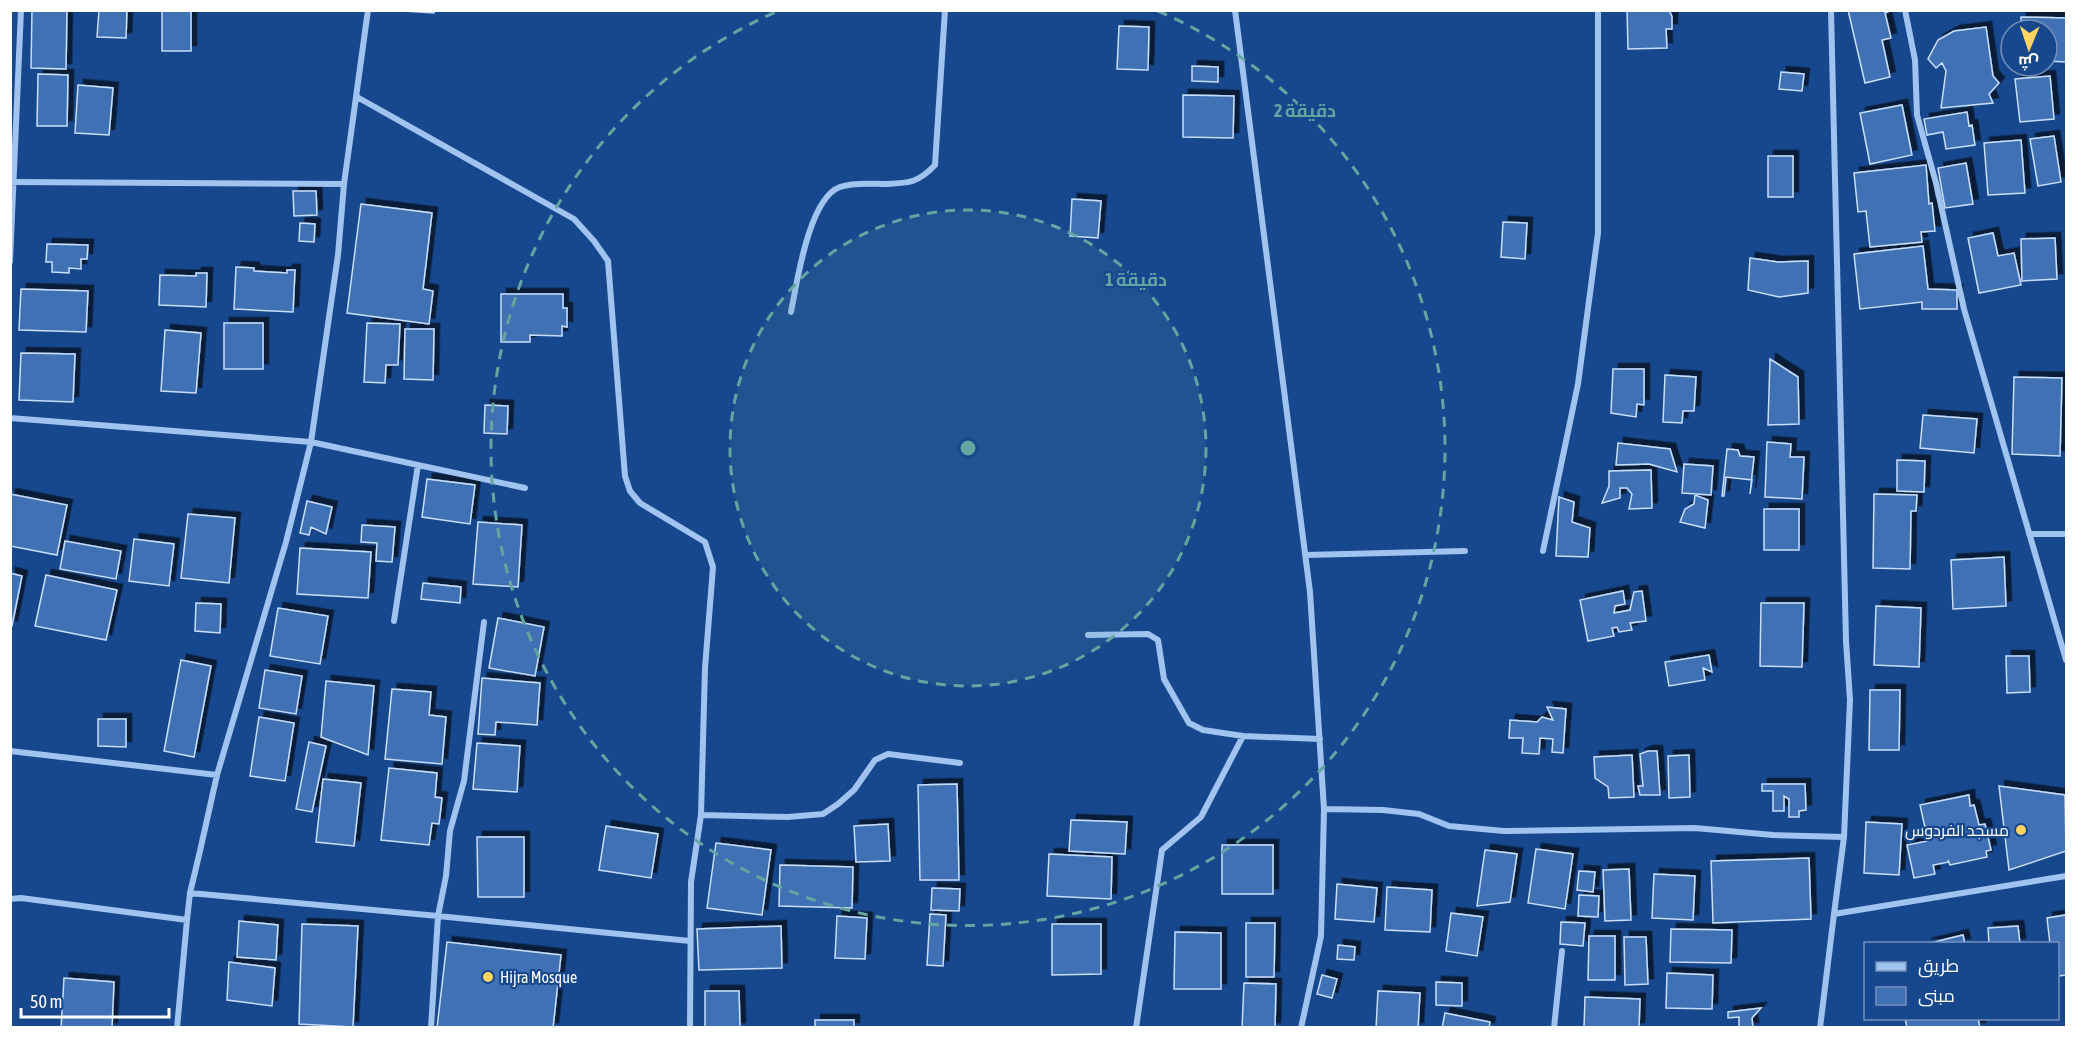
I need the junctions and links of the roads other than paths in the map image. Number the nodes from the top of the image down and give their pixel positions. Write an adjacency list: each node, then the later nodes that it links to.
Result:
1 (21, 10): 9 (street)
2 (368, 10): 8 (street)
3 (945, 10): 12 (street)
4 (1235, 10): 21 (street)
5 (1598, 10): 20 (street)
6 (1831, 10): 33 (street)
7 (1905, 10): 17 (street)
8 (357, 97): 10 (street); 32 (street)
9 (13, 182): 10 (street); 11 (street)
10 (344, 184): 14 (street)
11 (10, 261)
12 (791, 312)
13 (10, 418): 14 (street)
14 (311, 442): 15 (street); 30 (street)
15 (418, 465): 16 (street); 22 (street)
16 (525, 488)
17 (2029, 534): 18 (street); 25 (street)
18 (2067, 534)
19 (1465, 550): 21 (street)
20 (1543, 551)
21 (1306, 555): 27 (street)
22 (394, 621)
23 (484, 622): 38 (street)
24 (1088, 635): 26 (street)
25 (2067, 660)
26 (1243, 736): 27 (street); 45 (street)
27 (1320, 739): 31 (street)
28 (10, 751): 30 (street)
29 (960, 763): 32 (street)
30 (217, 775): 35 (street)
31 (1324, 808): 33 (street); 46 (street)
32 (701, 815): 40 (street)
33 (1844, 837): 37 (street)
34 (2067, 876): 37 (street)
35 (190, 893): 38 (street); 39 (street)
36 (10, 899): 39 (street)
37 (1834, 914): 48 (street)
38 (438, 915): 40 (street); 43 (street)
39 (187, 920): 42 (street)
40 (690, 940): 44 (street)
41 (1562, 951): 47 (street)
42 (177, 1028)
43 (431, 1028)
44 (690, 1028)
45 (1136, 1028)
46 (1301, 1028)
47 (1554, 1028)
48 (1820, 1028)

